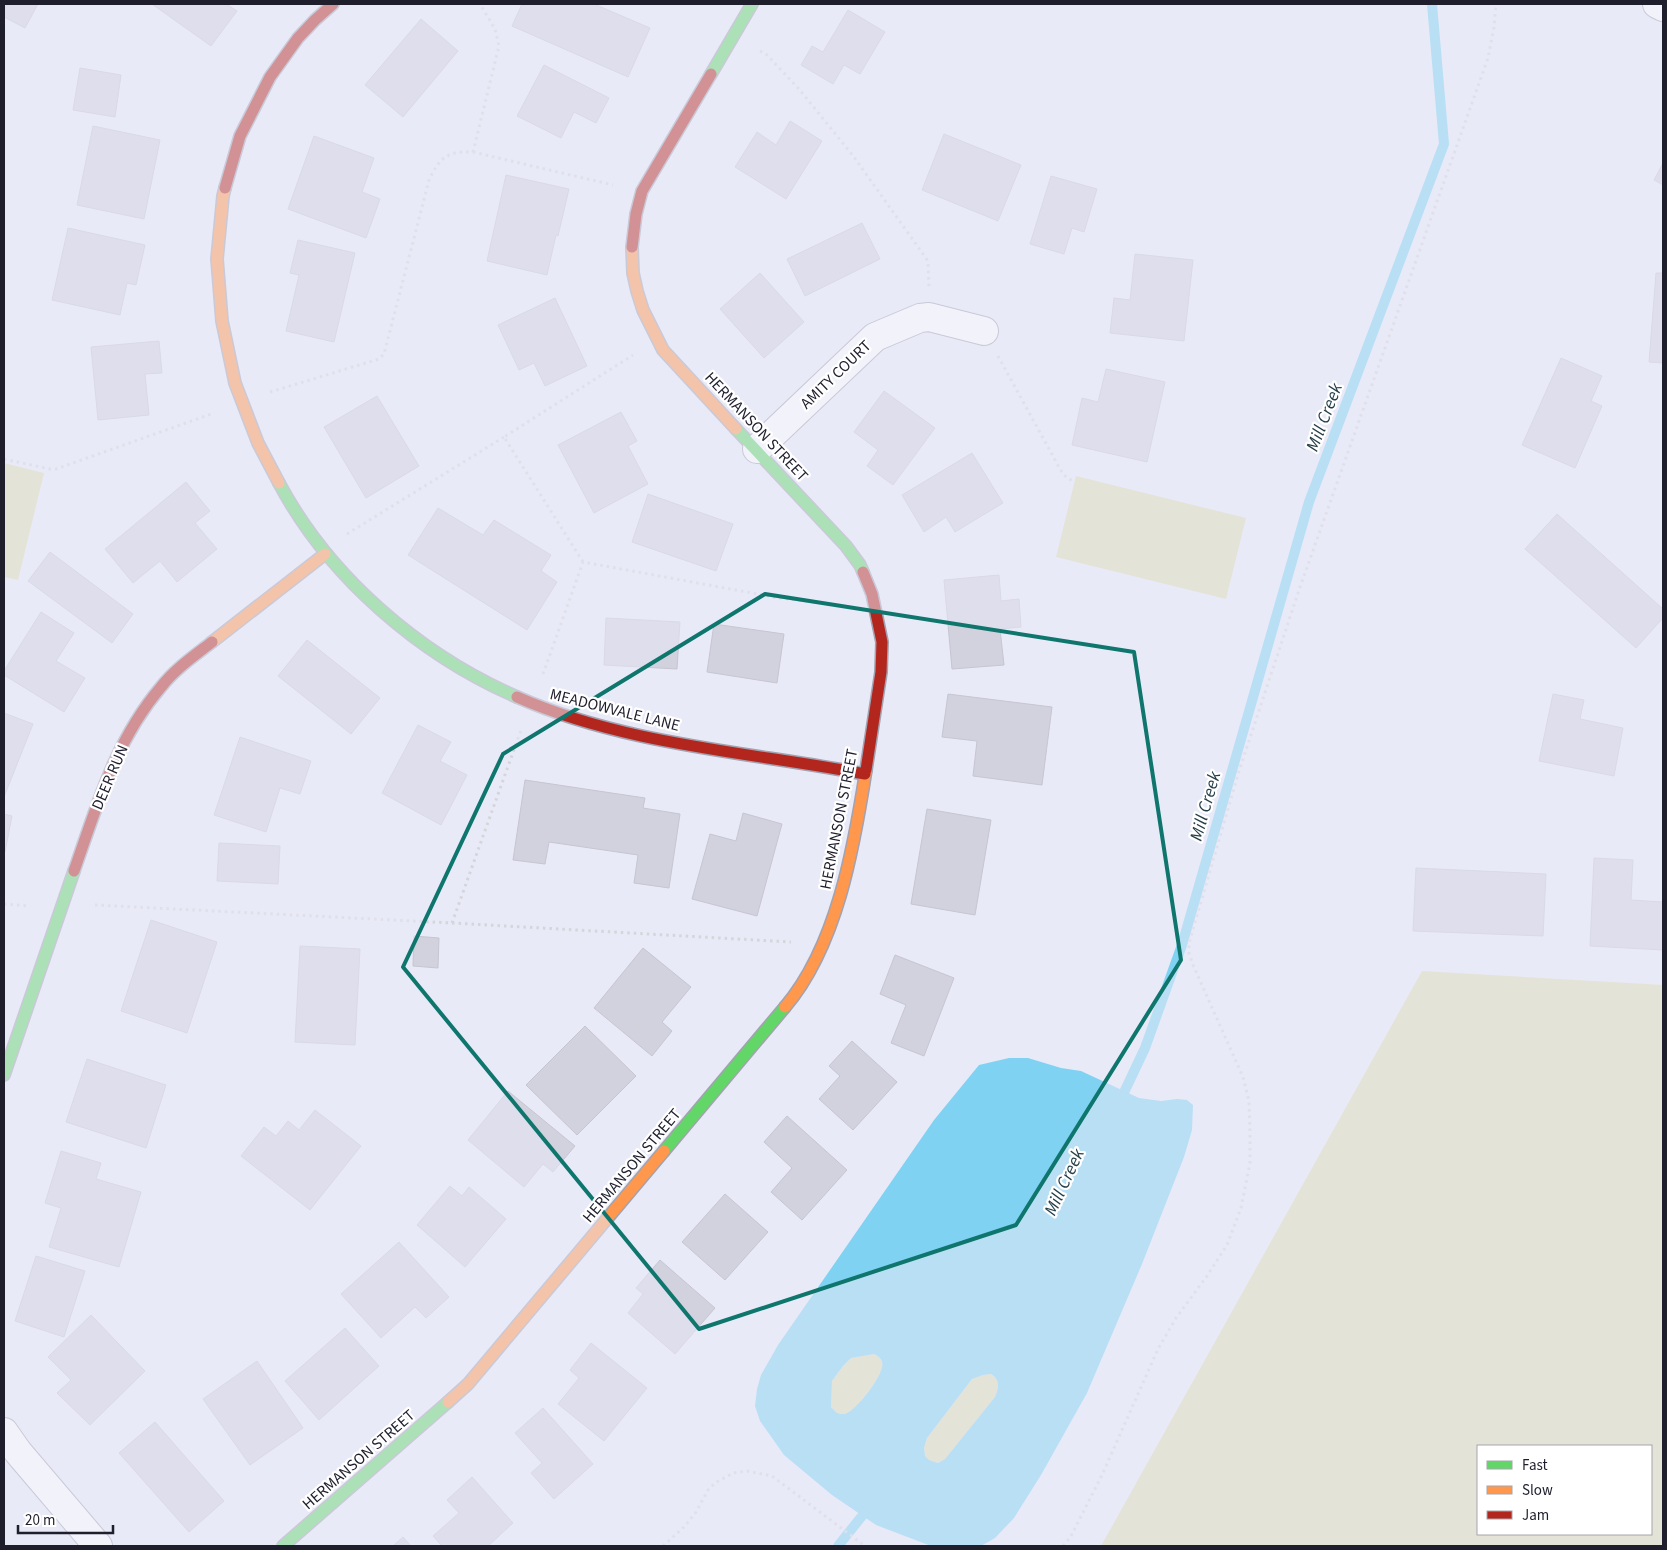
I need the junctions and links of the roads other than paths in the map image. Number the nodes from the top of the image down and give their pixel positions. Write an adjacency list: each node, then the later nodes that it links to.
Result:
1 (331, 4): 7 (street, MEADOWVALE LANE)
2 (752, 4): 6 (street, HERMANSON STREET)
3 (1657, 4): 4 (street)
4 (1663, 7)
5 (984, 331): 6 (street, AMITY COURT)
6 (757, 449): 8 (street, HERMANSON STREET)
7 (325, 554): 8 (street, MEADOWVALE LANE); 9 (street, DEER RUN)
8 (865, 774): 12 (street, HERMANSON STREET)
9 (4, 1075)
10 (4, 1432): 11 (street)
11 (98, 1546)
12 (283, 1546)

